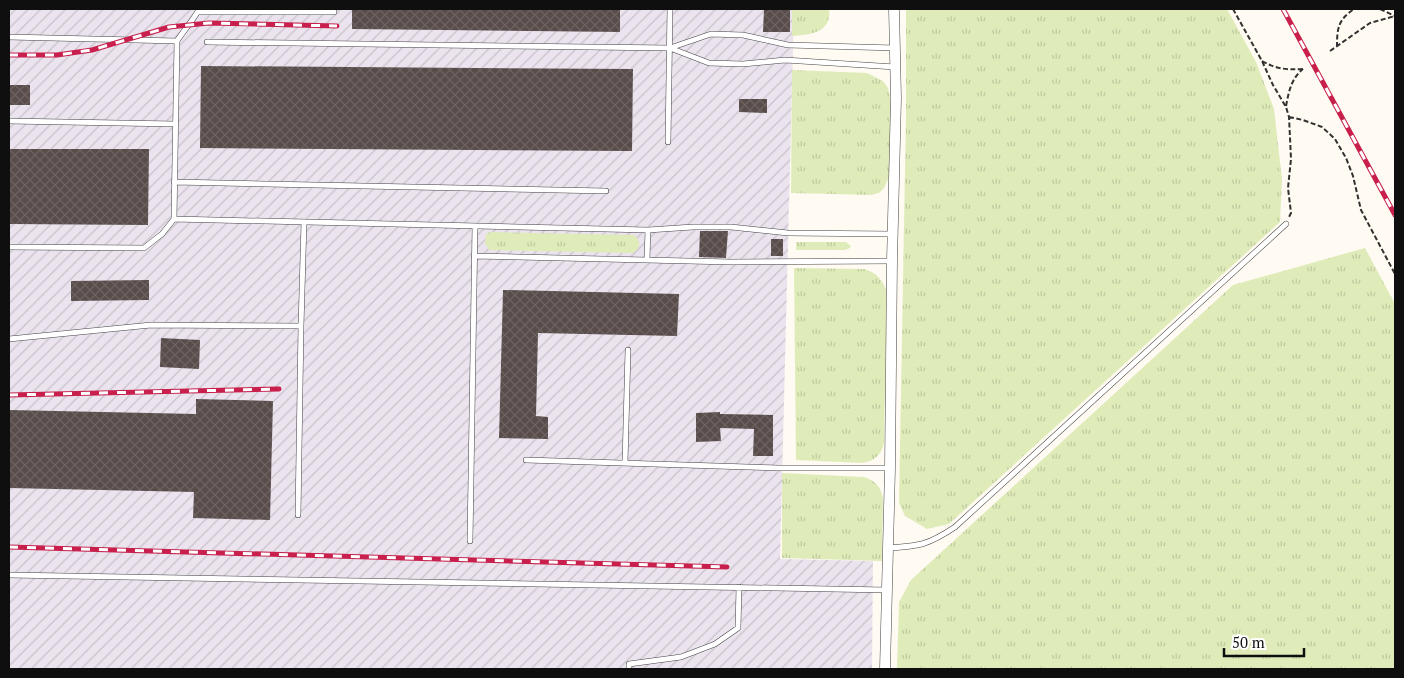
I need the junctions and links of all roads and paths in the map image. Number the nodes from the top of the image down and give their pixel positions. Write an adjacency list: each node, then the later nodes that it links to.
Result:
1 (670, 9): 13 (lane)
2 (894, 9): 14 (street)
3 (1233, 9): 16 (path)
4 (1354, 9): 12 (path)
5 (1380, 9): 8 (path)
6 (199, 10): 7 (lane); 10 (lane)
7 (334, 12)
8 (1395, 16): 12 (path)
9 (9, 38): 10 (lane)
10 (177, 41): 21 (lane)
11 (207, 42): 13 (lane)
12 (1336, 47): 15 (path)
13 (670, 48): 14 (lane); 17 (lane); 22 (lane)
14 (895, 48): 17 (street)
15 (1330, 51)
16 (1262, 61): 18 (path); 18 (path)
17 (895, 67): 30 (street)
18 (1286, 107): 19 (path)
19 (1289, 117): 27 (path); 35 (path)
20 (9, 121): 21 (lane)
21 (175, 124): 23 (lane)
22 (668, 142)
23 (174, 182): 24 (lane); 25 (lane)
24 (606, 191)
25 (174, 219): 26 (lane); 31 (lane)
26 (304, 222): 28 (lane); 36 (lane)
27 (1286, 224): 44 (lane)
28 (475, 226): 29 (lane); 32 (lane)
29 (648, 230): 30 (lane); 33 (lane)
30 (893, 234): 34 (street)
31 (9, 246)
32 (474, 256): 33 (lane); 43 (lane)
33 (647, 259): 34 (lane)
34 (892, 261): 41 (street)
35 (1395, 274)
36 (301, 326): 37 (lane); 42 (lane)
37 (9, 339)
38 (628, 350): 40 (lane)
39 (526, 460): 40 (lane)
40 (625, 463): 41 (lane)
41 (890, 468): 44 (street)
42 (298, 515)
43 (470, 541)
44 (888, 548): 47 (street)
45 (9, 575): 46 (lane)
46 (739, 587): 47 (lane); 48 (lane)
47 (887, 590): 49 (street)
48 (629, 669)
49 (886, 669)

